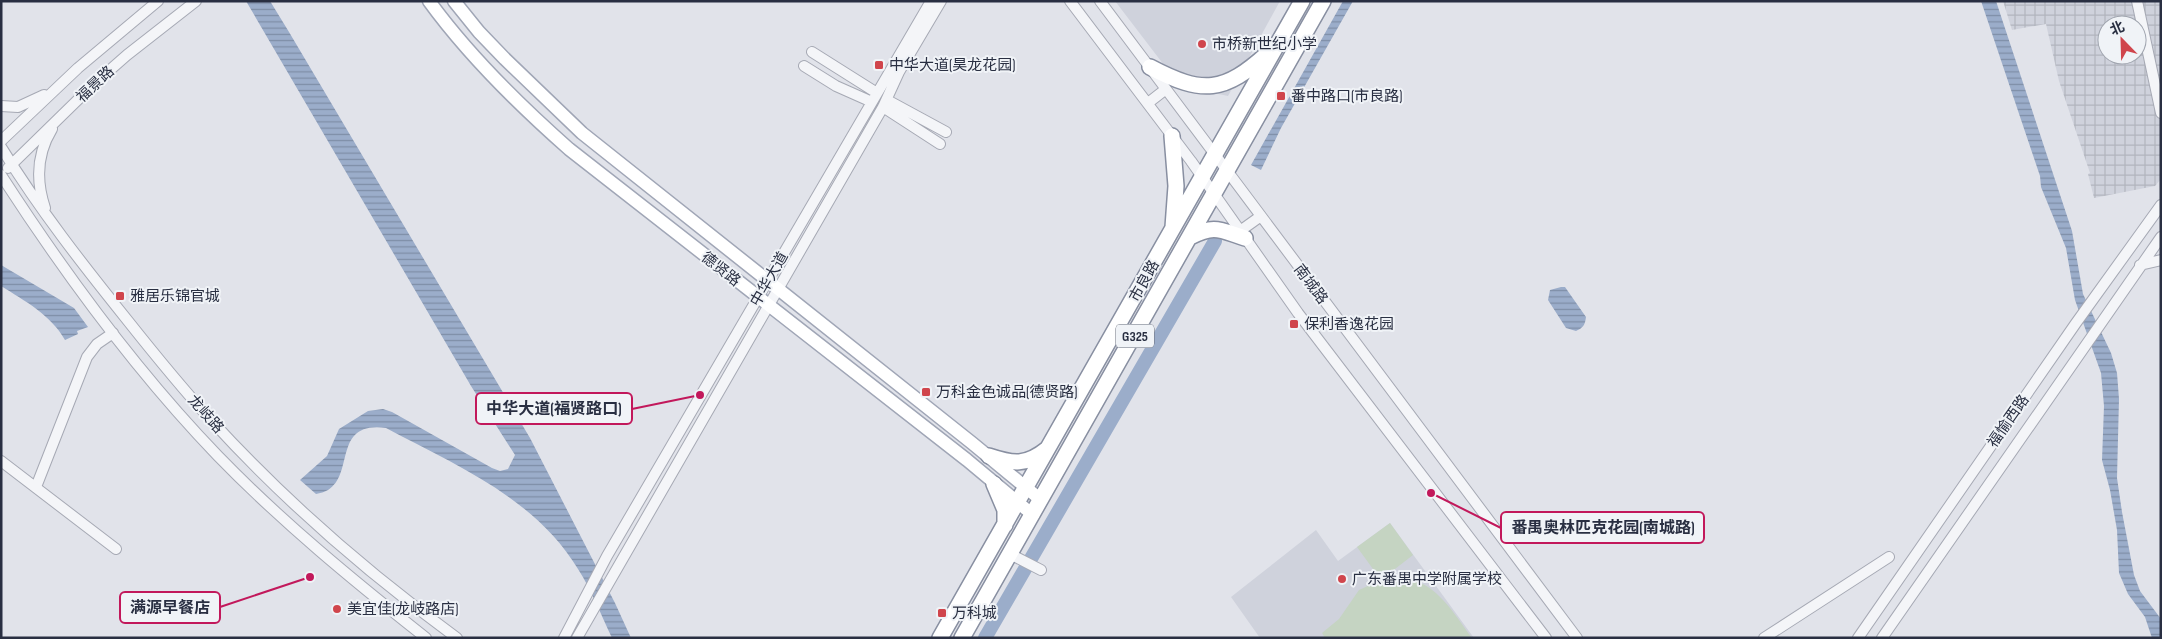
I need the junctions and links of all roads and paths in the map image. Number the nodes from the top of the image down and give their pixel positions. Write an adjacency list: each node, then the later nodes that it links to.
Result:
1 (158, 1): 16 (street, 福景路)
2 (196, 1): 23 (street, 福景路)
3 (429, 1): 47 (main road, 德贤路)
4 (454, 1): 46 (main road, 德贤路)
5 (931, 1): 18 (street, 中华大道)
6 (941, 1): 20 (street, 中华大道)
7 (1070, 1): 19 (street, 南城路)
8 (1100, 1): 15 (street, 南城路)
9 (1302, 1): 12 (highway, 市良路 / G325)
10 (1323, 1): 31 (highway, 市良路 / G325)
11 (2137, 1): 22 (street)
12 (1277, 46): 15 (highway); 29 (highway, 市良路 / G325)
13 (812, 52): 18 (street)
14 (804, 66): 18 (street)
15 (1150, 67): 17 (street, 南城路)
16 (63, 81): 21 (street); 26 (street, 福景路)
17 (1166, 89): 19 (street); 29 (street, 南城路)
18 (875, 98): 42 (street, 中华大道)
19 (1148, 103): 25 (street, 南城路)
20 (885, 104): 24 (street); 27 (street); 43 (street, 中华大道)
21 (1, 106)
22 (2161, 113)
23 (59, 118): 30 (street, 福景路); 37 (street)
24 (946, 132)
25 (1172, 136): 33 (street, 南城路); 38 (highway)
26 (1, 140)
27 (940, 144)
28 (1, 147): 30 (street, 龙岐路)
29 (1215, 155): 31 (street, 南城路); 33 (highway, 市良路 / G325)
30 (12, 164): 32 (street, 福景路); 37 (street, 龙岐路)
31 (1227, 171): 34 (highway, 市良路 / G325); 36 (street, 南城路)
32 (2, 176): 49 (street, 龙岐路)
33 (1202, 178): 34 (street, 南城路); 38 (highway, 市良路 / G325)
34 (1214, 194): 39 (street, 南城路); 40 (highway, 市良路 / G325)
35 (2161, 205): 73 (street, 福愉西路)
36 (1261, 216): 39 (street); 71 (street, 南城路)
37 (48, 219): 64 (street, 龙岐路)
38 (1172, 231): 50 (highway, 市良路 / G325)
39 (1243, 235): 40 (highway); 70 (street, 南城路)
40 (1190, 237): 56 (highway, 市良路 / G325)
41 (2161, 237): 45 (street, 福愉西路)
42 (786, 250): 43 (street); 46 (street, 中华大道)
43 (796, 257): 46 (street, 中华大道)
44 (2161, 260): 45 (street)
45 (2140, 265): 74 (street, 福愉西路)
46 (773, 284): 47 (street, 中华大道); 48 (street, 中华大道); 51 (main road, 德贤路)
47 (758, 298): 48 (main road, 德贤路); 66 (street, 中华大道)
48 (768, 306): 53 (main road, 德贤路); 67 (street, 中华大道)
49 (113, 333): 54 (street); 65 (street, 龙岐路)
50 (1050, 446): 51 (highway); 55 (highway, 市良路 / G325)
51 (988, 456): 55 (main road, 德贤路)
52 (1, 461): 54 (street)
53 (994, 484): 57 (main road, 德贤路); 59 (highway)
54 (36, 487): 60 (street)
55 (1026, 488): 56 (main road, 德贤路); 57 (highway, 市良路 / G325)
56 (1041, 500): 58 (highway, 市良路 / G325)
57 (1018, 504): 58 (main road, 德贤路); 59 (highway, 市良路 / G325)
58 (1032, 515): 61 (highway, 市良路 / G325)
59 (1005, 526): 68 (highway, 市良路 / G325)
60 (116, 549)
61 (1014, 556): 63 (street); 69 (highway, 市良路 / G325)
62 (1889, 558): 72 (street)
63 (1041, 570)
64 (457, 637)
65 (426, 638)
66 (564, 638)
67 (577, 638)
68 (940, 638)
69 (962, 638)
70 (1546, 638)
71 (1577, 638)
72 (1764, 638)
73 (1858, 638)
74 (1882, 638)

